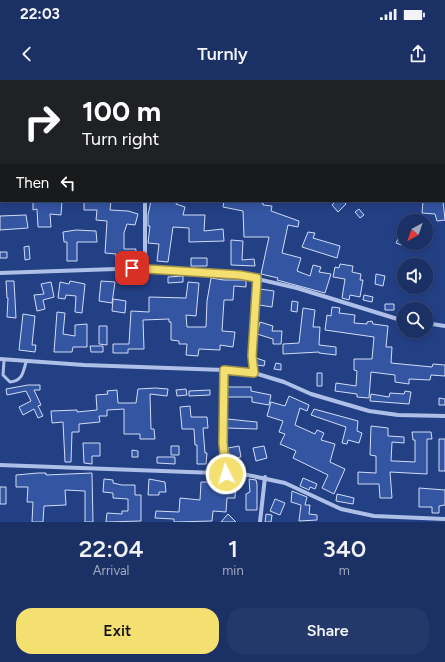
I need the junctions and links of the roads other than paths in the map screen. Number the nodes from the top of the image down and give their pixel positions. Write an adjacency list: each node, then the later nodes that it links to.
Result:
1 (145, 202): 2 (street)
2 (145, 268): 3 (street); 4 (street)
3 (0, 273)
4 (257, 278): 5 (street); 11 (street)
5 (397, 319)
6 (433, 324): 7 (street)
7 (445, 326)
8 (2, 360): 9 (street); 9 (lane)
9 (26, 362): 10 (street)
10 (224, 370): 11 (street); 14 (street)
11 (254, 373): 12 (street)
12 (445, 416)
13 (0, 465): 14 (street)
14 (226, 474): 15 (street)
15 (265, 477): 16 (street); 17 (street)
16 (445, 519)
17 (260, 522)

